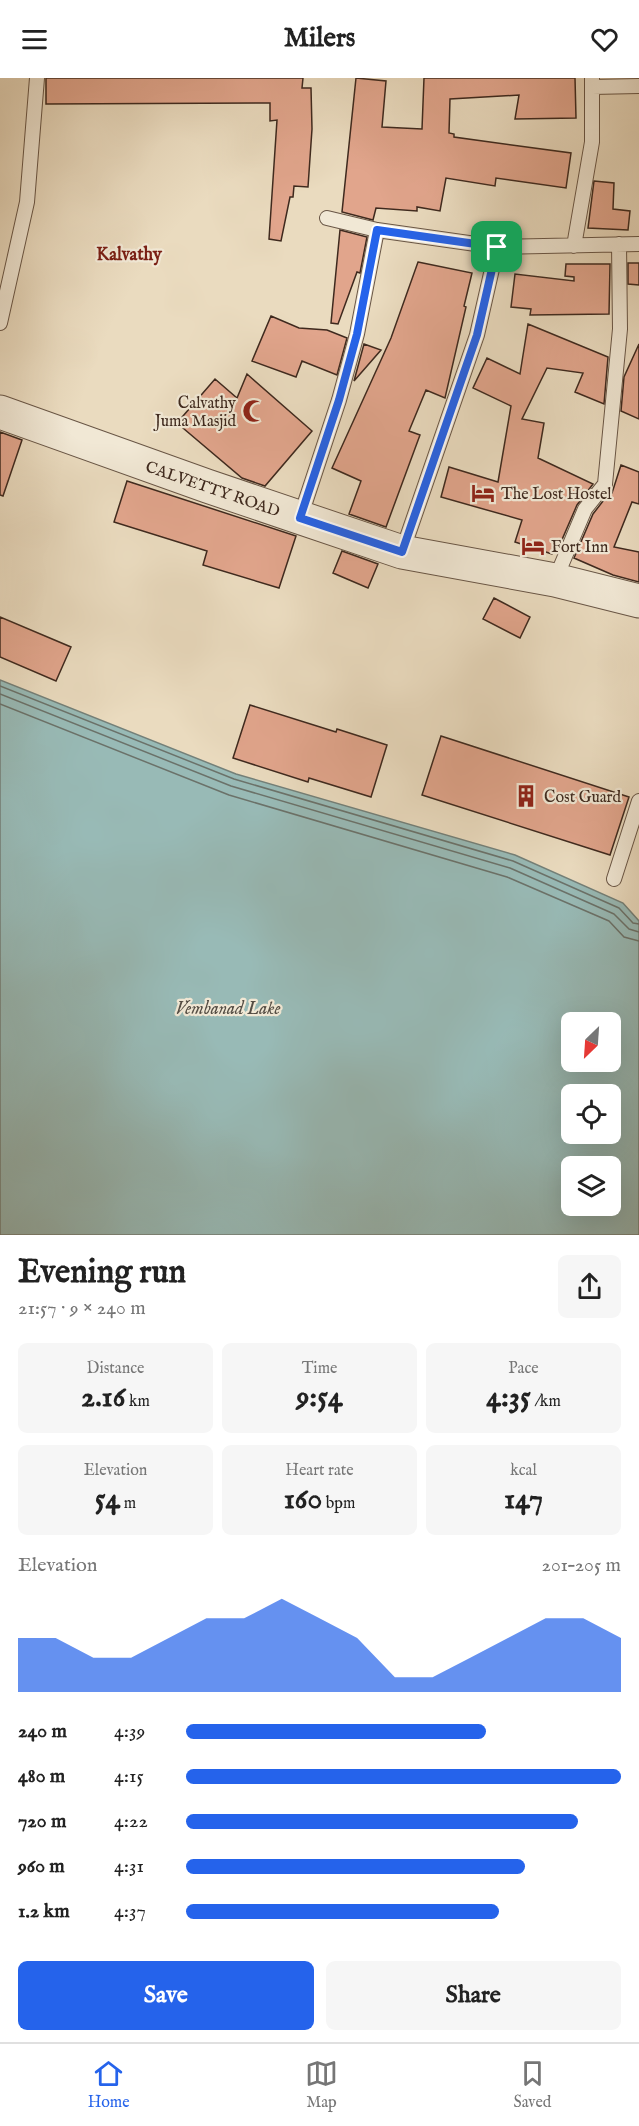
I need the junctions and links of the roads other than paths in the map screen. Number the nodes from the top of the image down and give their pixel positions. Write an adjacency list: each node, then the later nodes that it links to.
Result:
1 (37, 78): 10 (lane)
2 (592, 82): 3 (lane); 8 (lane)
3 (639, 86)
4 (327, 218): 5 (lane)
5 (377, 230): 9 (lane); 12 (lane)
6 (619, 244): 7 (lane); 8 (lane); 14 (lane)
7 (639, 244)
8 (574, 246): 9 (lane)
9 (497, 247): 13 (lane)
10 (0, 323)
11 (0, 412): 12 (street, CALVETTY ROAD)
12 (300, 518): 13 (street, CALVETTY ROAD)
13 (402, 552): 14 (street, CALVETTY ROAD)
14 (555, 580): 15 (street, CALVETTY ROAD)
15 (639, 601)
16 (639, 801): 17 (lane)
17 (614, 879)

